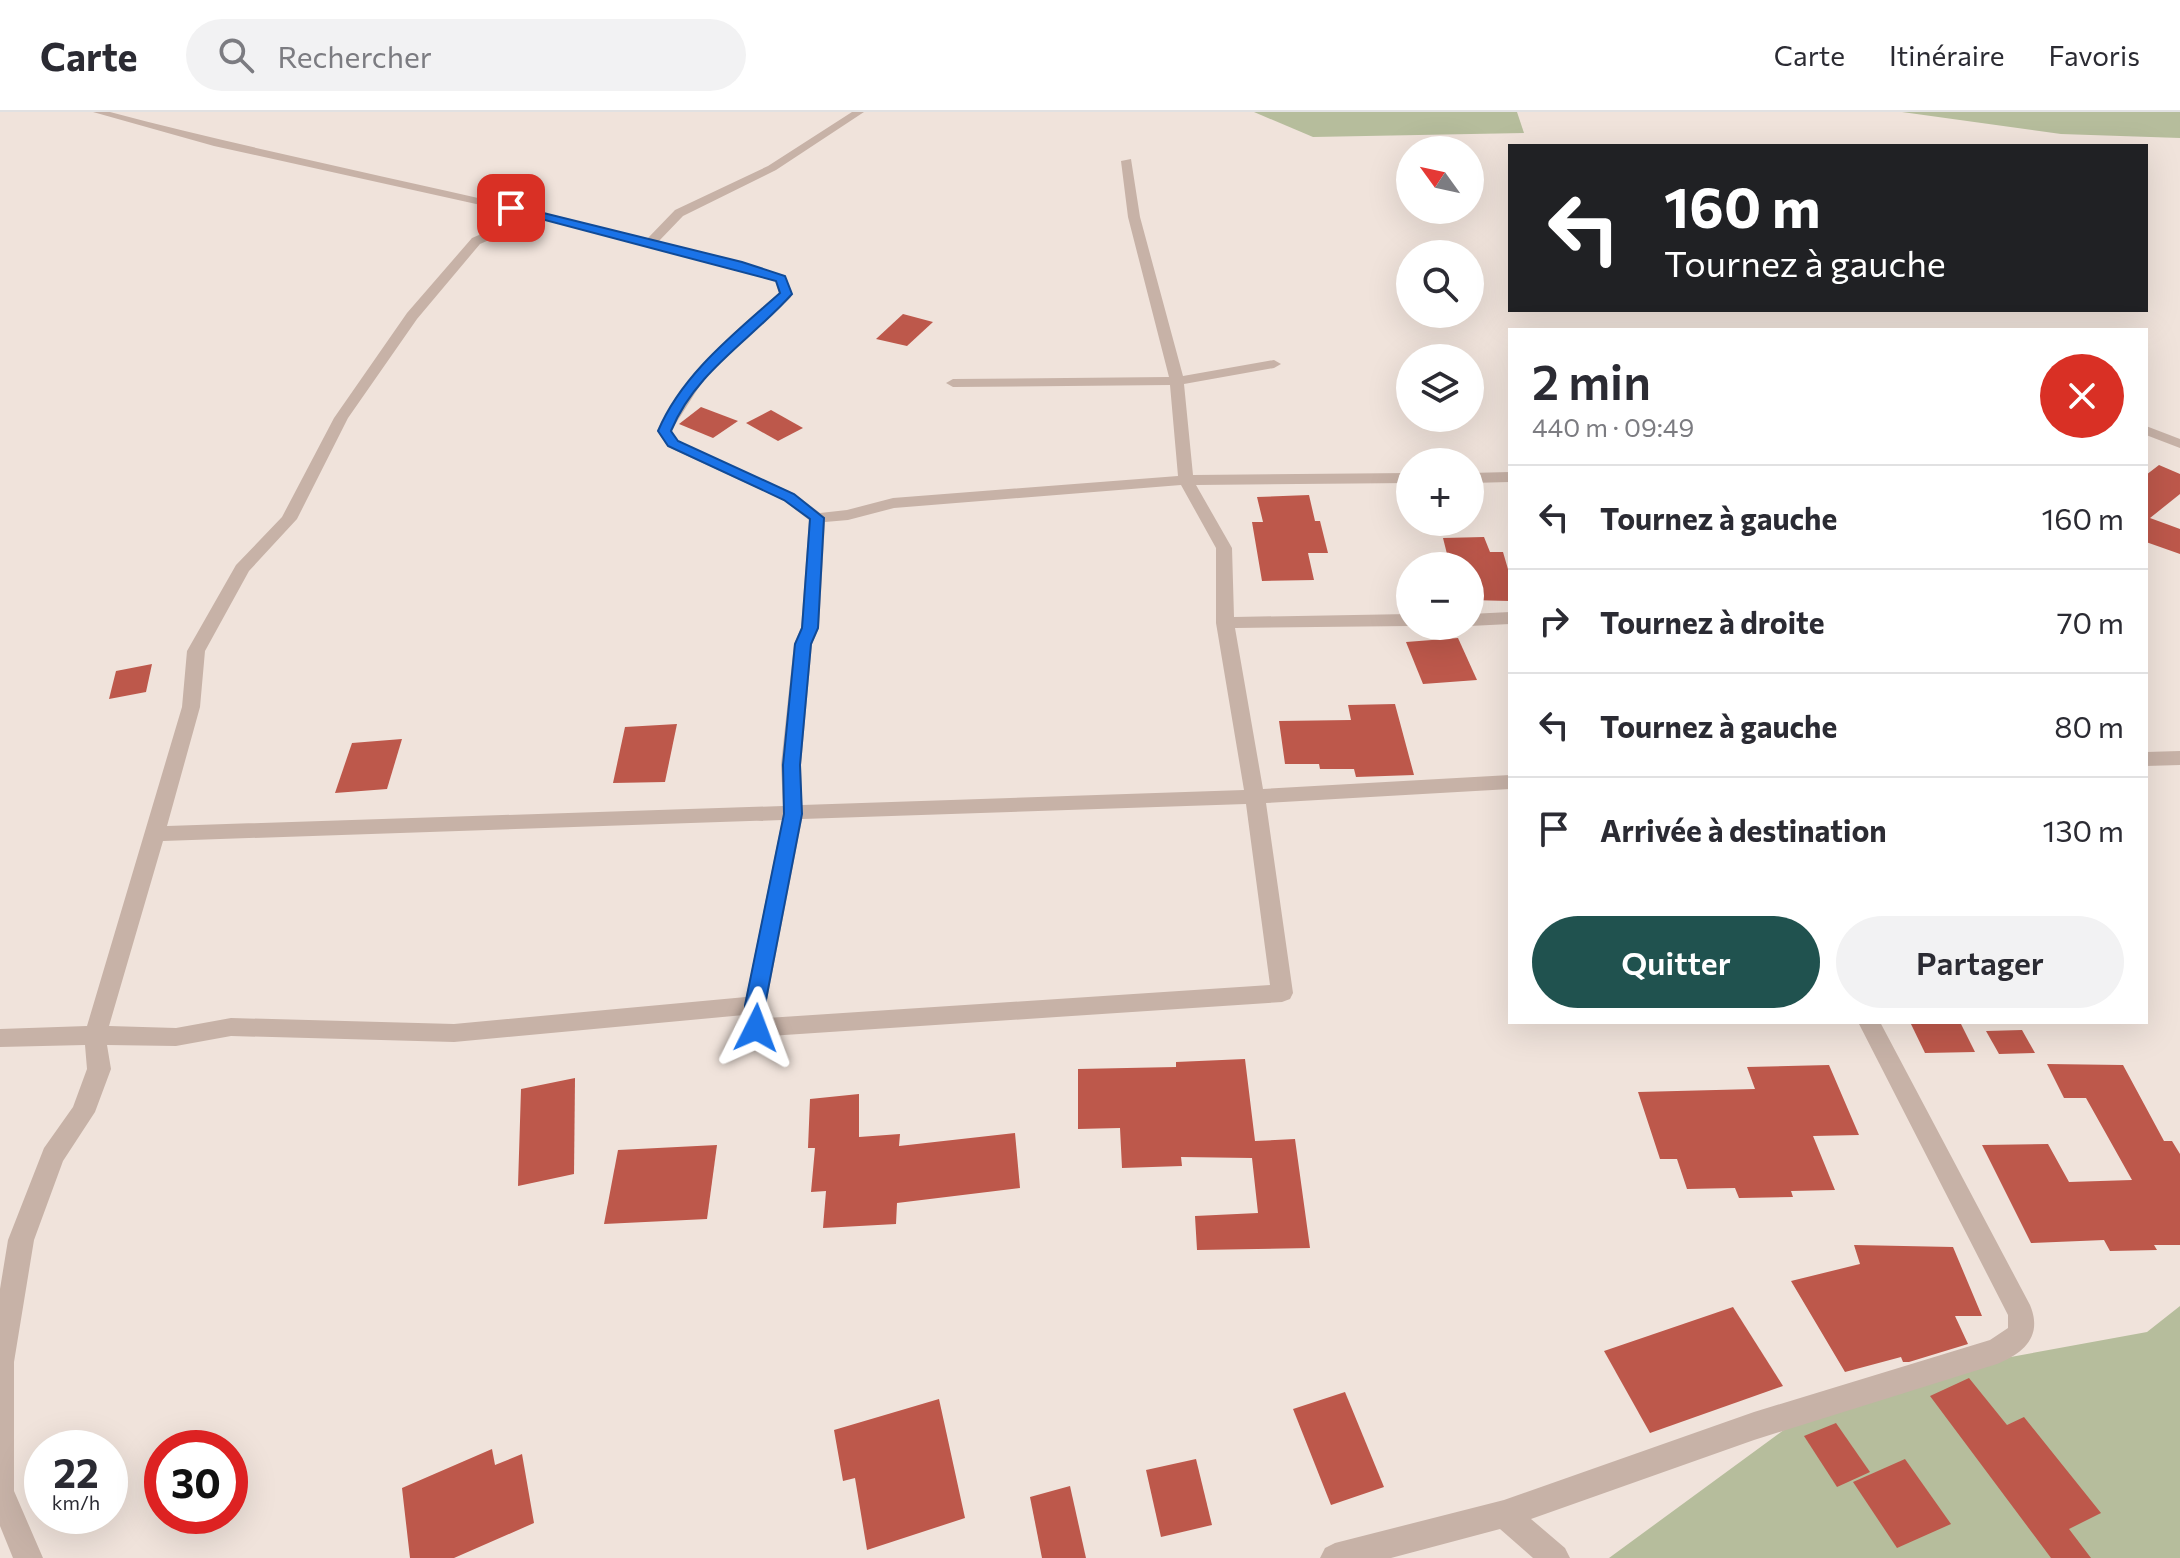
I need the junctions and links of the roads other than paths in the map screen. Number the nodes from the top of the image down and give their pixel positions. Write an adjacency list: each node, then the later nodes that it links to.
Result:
1 (98, 112): 4 (street)
2 (859, 112): 5 (street)
3 (1127, 161): 7 (street)
4 (538, 214): 5 (street); 25 (street)
5 (651, 242): 15 (street)
6 (1274, 364): 7 (street)
7 (1177, 381): 8 (street); 14 (street)
8 (953, 383)
9 (2148, 431): 10 (street)
10 (2180, 444)
11 (1508, 477): 13 (street)
12 (1396, 478): 14 (street)
13 (1484, 478)
14 (1186, 480): 15 (street); 19 (street)
15 (817, 518): 24 (street)
16 (1508, 618): 17 (street)
17 (1484, 619)
18 (1396, 620): 19 (street)
19 (1225, 623): 23 (street)
20 (2180, 758): 21 (street)
21 (2148, 759)
22 (1508, 782): 23 (street)
23 (1255, 797): 24 (street); 26 (street)
24 (793, 814): 25 (street); 26 (street)
25 (155, 834): 28 (street)
26 (755, 1005): 28 (street)
27 (1870, 1024): 30 (street)
28 (95, 1035): 29 (street); 31 (street)
29 (0, 1038)
30 (1504, 1514): 32 (street); 33 (street)
31 (28, 1558)
32 (1335, 1558)
33 (1555, 1558)

